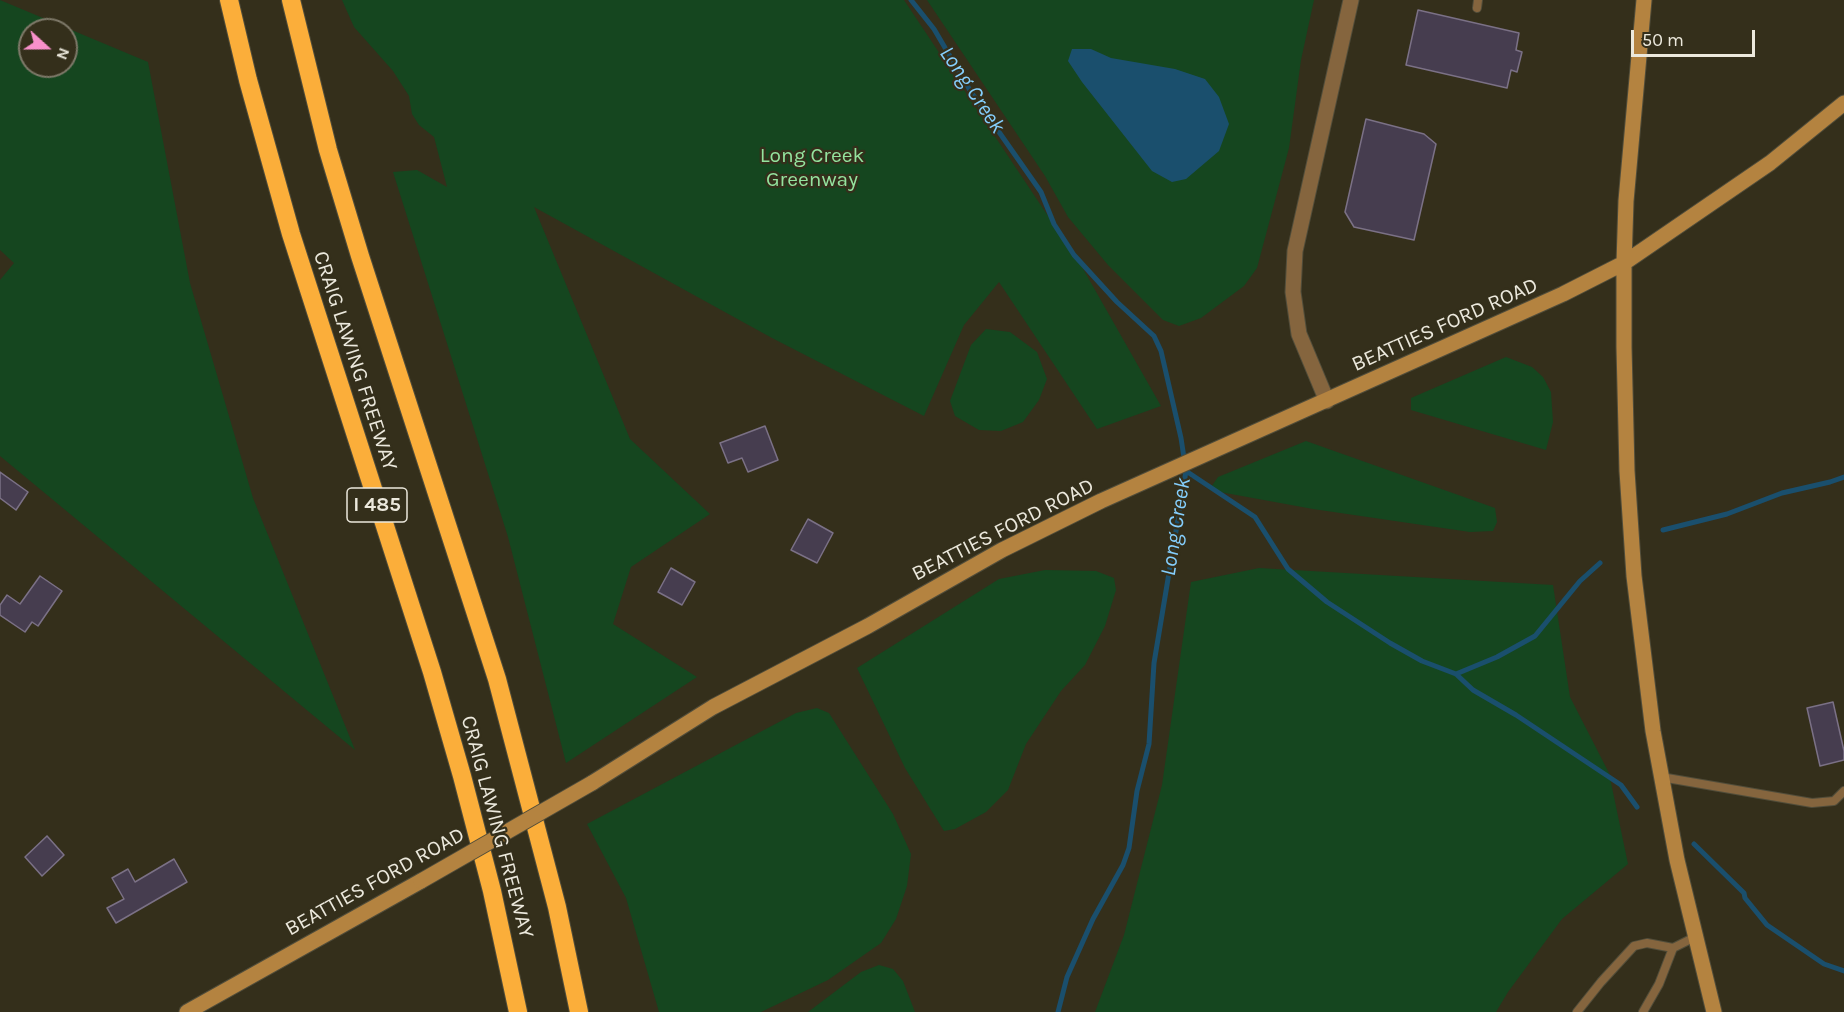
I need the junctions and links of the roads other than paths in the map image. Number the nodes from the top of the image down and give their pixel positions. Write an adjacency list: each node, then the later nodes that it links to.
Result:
1 (229, 0): 13 (highway, CRAIG LAWING FREEWAY / I 485)
2 (291, 0): 14 (highway, CRAIG LAWING FREEWAY / I 485)
3 (1351, 0): 7 (street)
4 (1641, 1): 6 (main road)
5 (1844, 104): 6 (main road, BEATTIES FORD ROAD)
6 (1624, 263): 7 (main road, BEATTIES FORD ROAD); 8 (main road)
7 (1327, 401): 12 (main road, BEATTIES FORD ROAD, bridge)
8 (1661, 777): 9 (lane); 10 (main road)
9 (1844, 791)
10 (1695, 937): 11 (lane); 17 (main road)
11 (1672, 948): 15 (lane); 16 (lane)
12 (187, 1012)
13 (518, 1012)
14 (579, 1012)
15 (1577, 1012)
16 (1643, 1012)
17 (1714, 1012)

